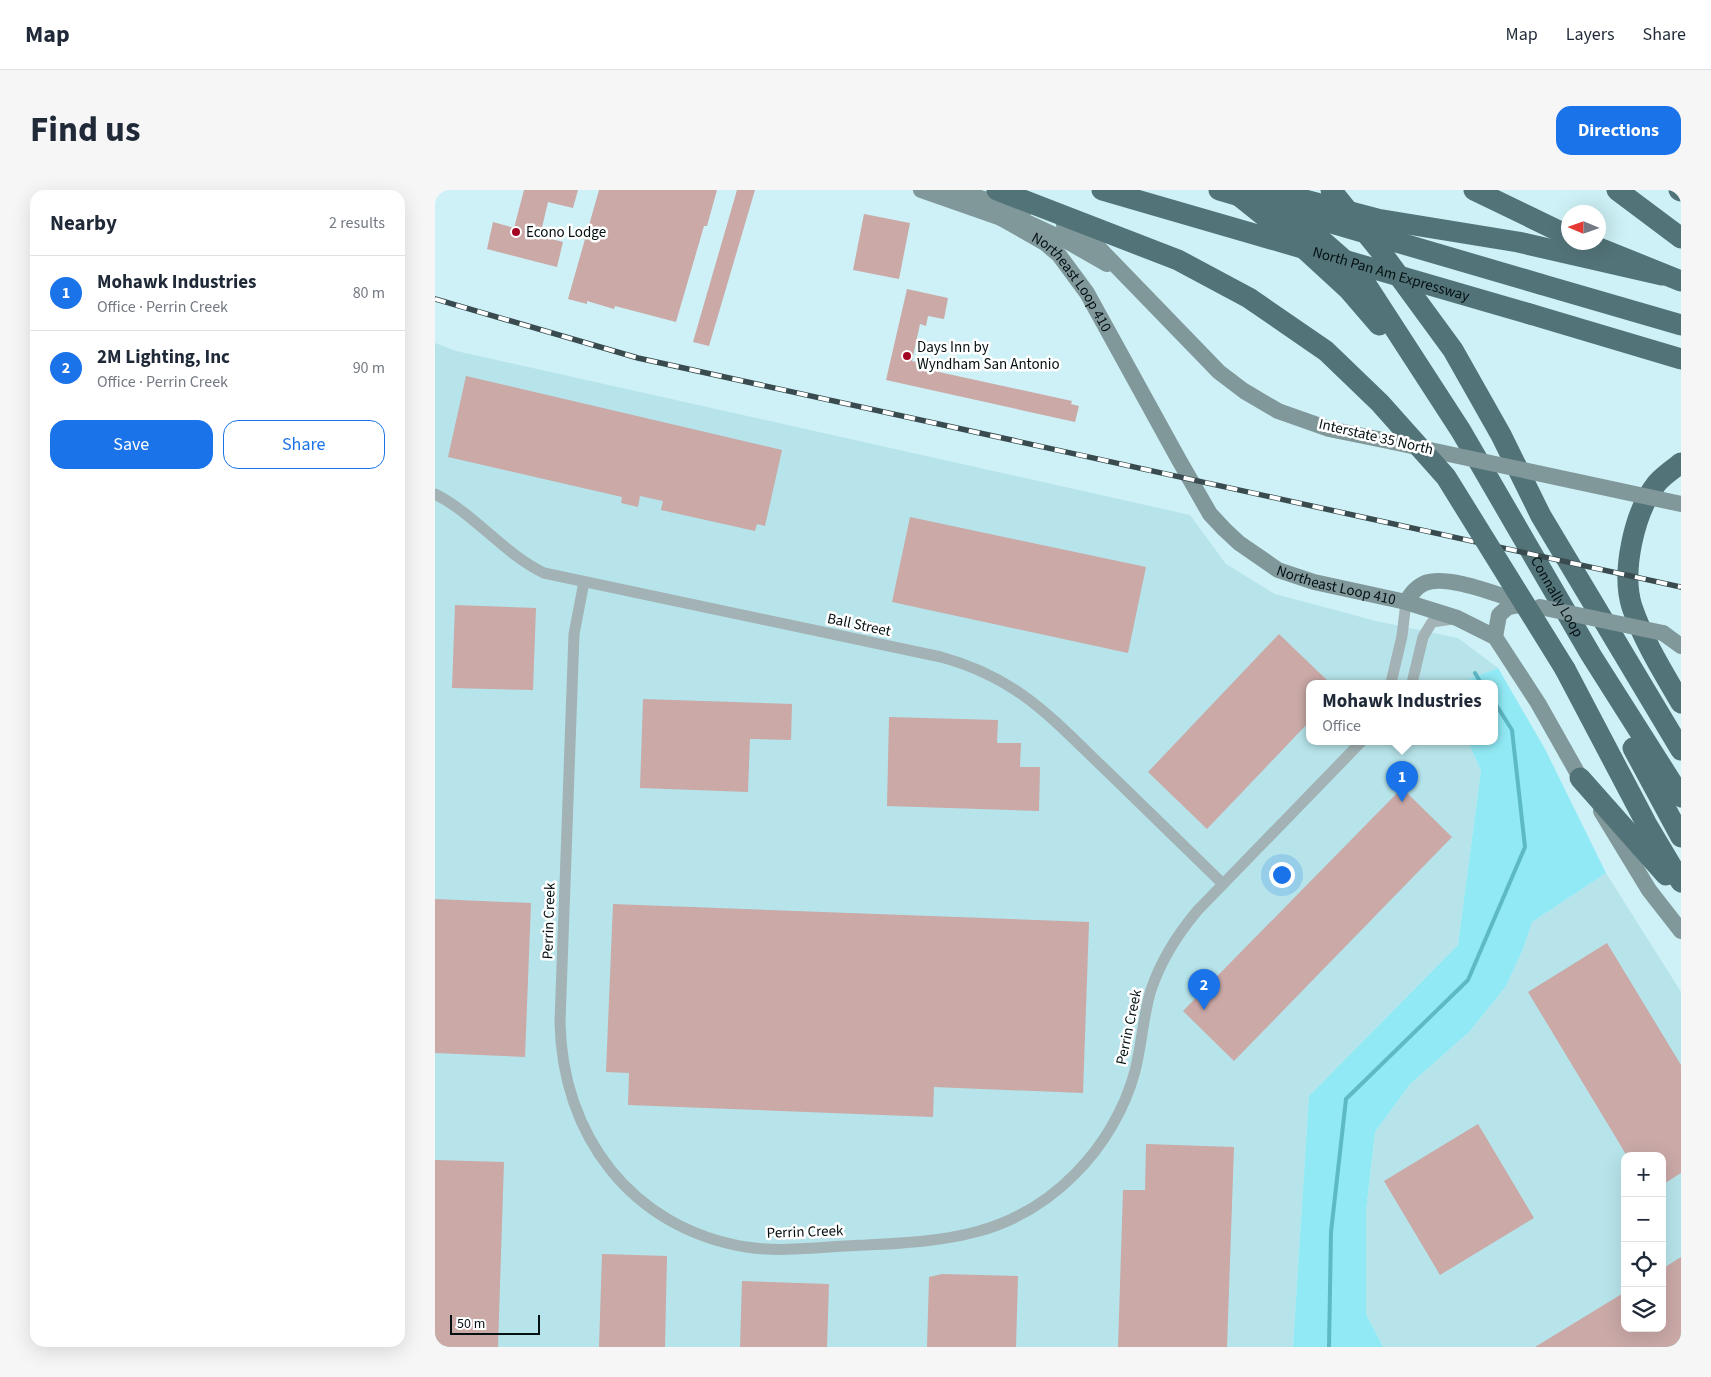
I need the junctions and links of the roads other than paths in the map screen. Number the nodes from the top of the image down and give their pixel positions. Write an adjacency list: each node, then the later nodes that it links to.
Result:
1 (921, 190): 13 (main road, Interstate 35 North)
2 (947, 190): 12 (main road, Interstate 35 North)
3 (997, 190): 32 (highway, bridge)
4 (1032, 190): 12 (main road)
5 (1102, 190): 20 (highway, North Pan Am Expressway, bridge)
6 (1219, 190): 19 (highway, bridge)
7 (1231, 190): 21 (highway)
8 (1266, 190): 18 (highway, bridge); 21 (highway)
9 (1331, 190): 37 (highway)
10 (1474, 190): 14 (highway)
11 (1617, 190): 15 (highway)
12 (1041, 214): 17 (main road, Interstate 35 North)
13 (1001, 218): 17 (main road, Interstate 35 North); 27 (main road, Northeast Loop 410)
14 (1561, 232)
15 (1681, 238)
16 (1603, 250): 18 (highway, bridge)
17 (1122, 272): 25 (main road, Interstate 35 North, bridge)
18 (1671, 278)
19 (1673, 322)
20 (1681, 359)
21 (1436, 394): 24 (highway, Connally Loop)
22 (1681, 464): 35 (highway)
23 (435, 494): 26 (street, Ball Street)
24 (1501, 496): 39 (highway, Connally Loop); 40 (highway)
25 (1681, 504)
26 (584, 582): 42 (street, Ball Street); 42 (street, Perrin Creek)
27 (1406, 602): 28 (main road); 29 (main road, Northeast Loop 410); 33 (street)
28 (1532, 605): 30 (main road); 31 (main road, bridge)
29 (1457, 618): 30 (main road, Northeast Loop 410); 34 (street)
30 (1495, 637): 38 (main road)
31 (1681, 646)
32 (1565, 669): 40 (highway); 41 (highway)
33 (1392, 680)
34 (1412, 680)
35 (1681, 703)
36 (1358, 745): 42 (street, Perrin Creek)
37 (1681, 750)
38 (1580, 778): 43 (highway); 44 (main road)
39 (1681, 797)
40 (1681, 839)
41 (1681, 882)
42 (1223, 884)
43 (1681, 891)
44 (1681, 931)

